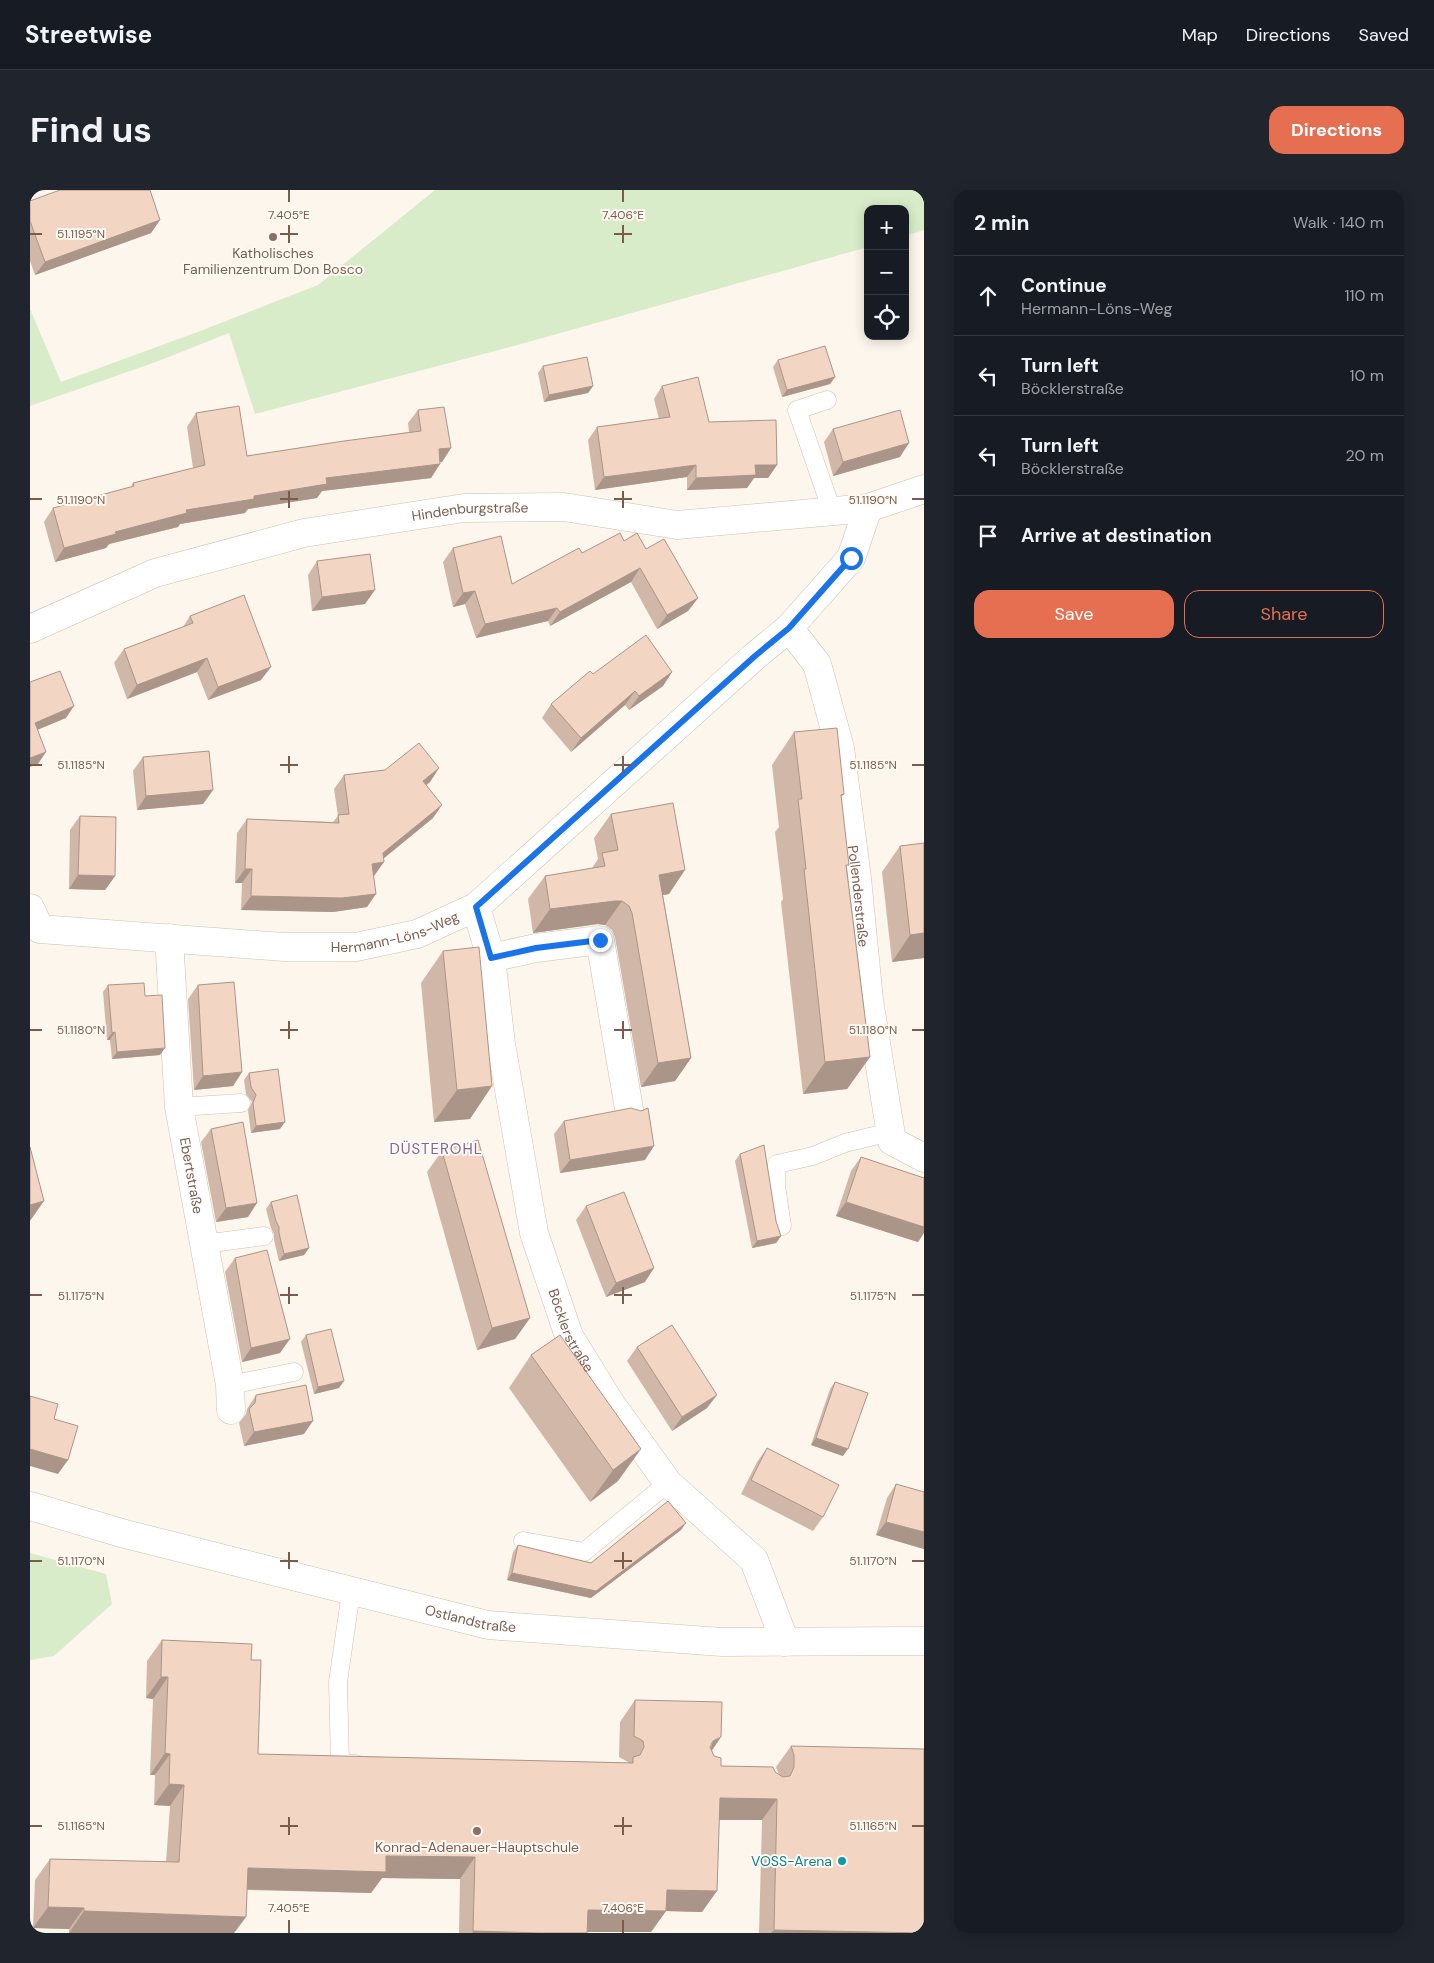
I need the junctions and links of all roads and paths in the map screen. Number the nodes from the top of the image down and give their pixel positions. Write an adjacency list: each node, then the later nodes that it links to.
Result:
1 (827, 400): 4 (lane)
2 (924, 489): 3 (street, Hindenburgstraße)
3 (868, 508): 4 (street, Hindenburgstraße); 5 (street, Hermann-Löns-Weg)
4 (832, 511): 6 (street, Hindenburgstraße)
5 (789, 628): 7 (street, Hermann-Löns-Weg); 14 (street, Pollenderstraße)
6 (30, 629)
7 (476, 907): 9 (street, Hermann-Löns-Weg); 10 (street, Böcklerstraße)
8 (30, 908): 9 (street, Hermann-Löns-Weg)
9 (168, 938): 12 (street, Ebertstraße)
10 (491, 958): 13 (street); 21 (street, Böcklerstraße)
11 (241, 1103): 12 (lane)
12 (179, 1108): 18 (street, Ebertstraße)
13 (629, 1108)
14 (890, 1132): 15 (street); 16 (lane)
15 (924, 1158)
16 (782, 1226)
17 (264, 1236): 18 (lane)
18 (204, 1244): 20 (street, Ebertstraße)
19 (294, 1372): 20 (lane)
20 (230, 1398)
21 (668, 1483): 23 (lane); 26 (street, Böcklerstraße)
22 (30, 1506): 24 (street, Ostlandstraße)
23 (523, 1540)
24 (351, 1592): 26 (street, Ostlandstraße); 27 (lane)
25 (924, 1641): 26 (street, Ostlandstraße)
26 (785, 1642)
27 (369, 1765)

